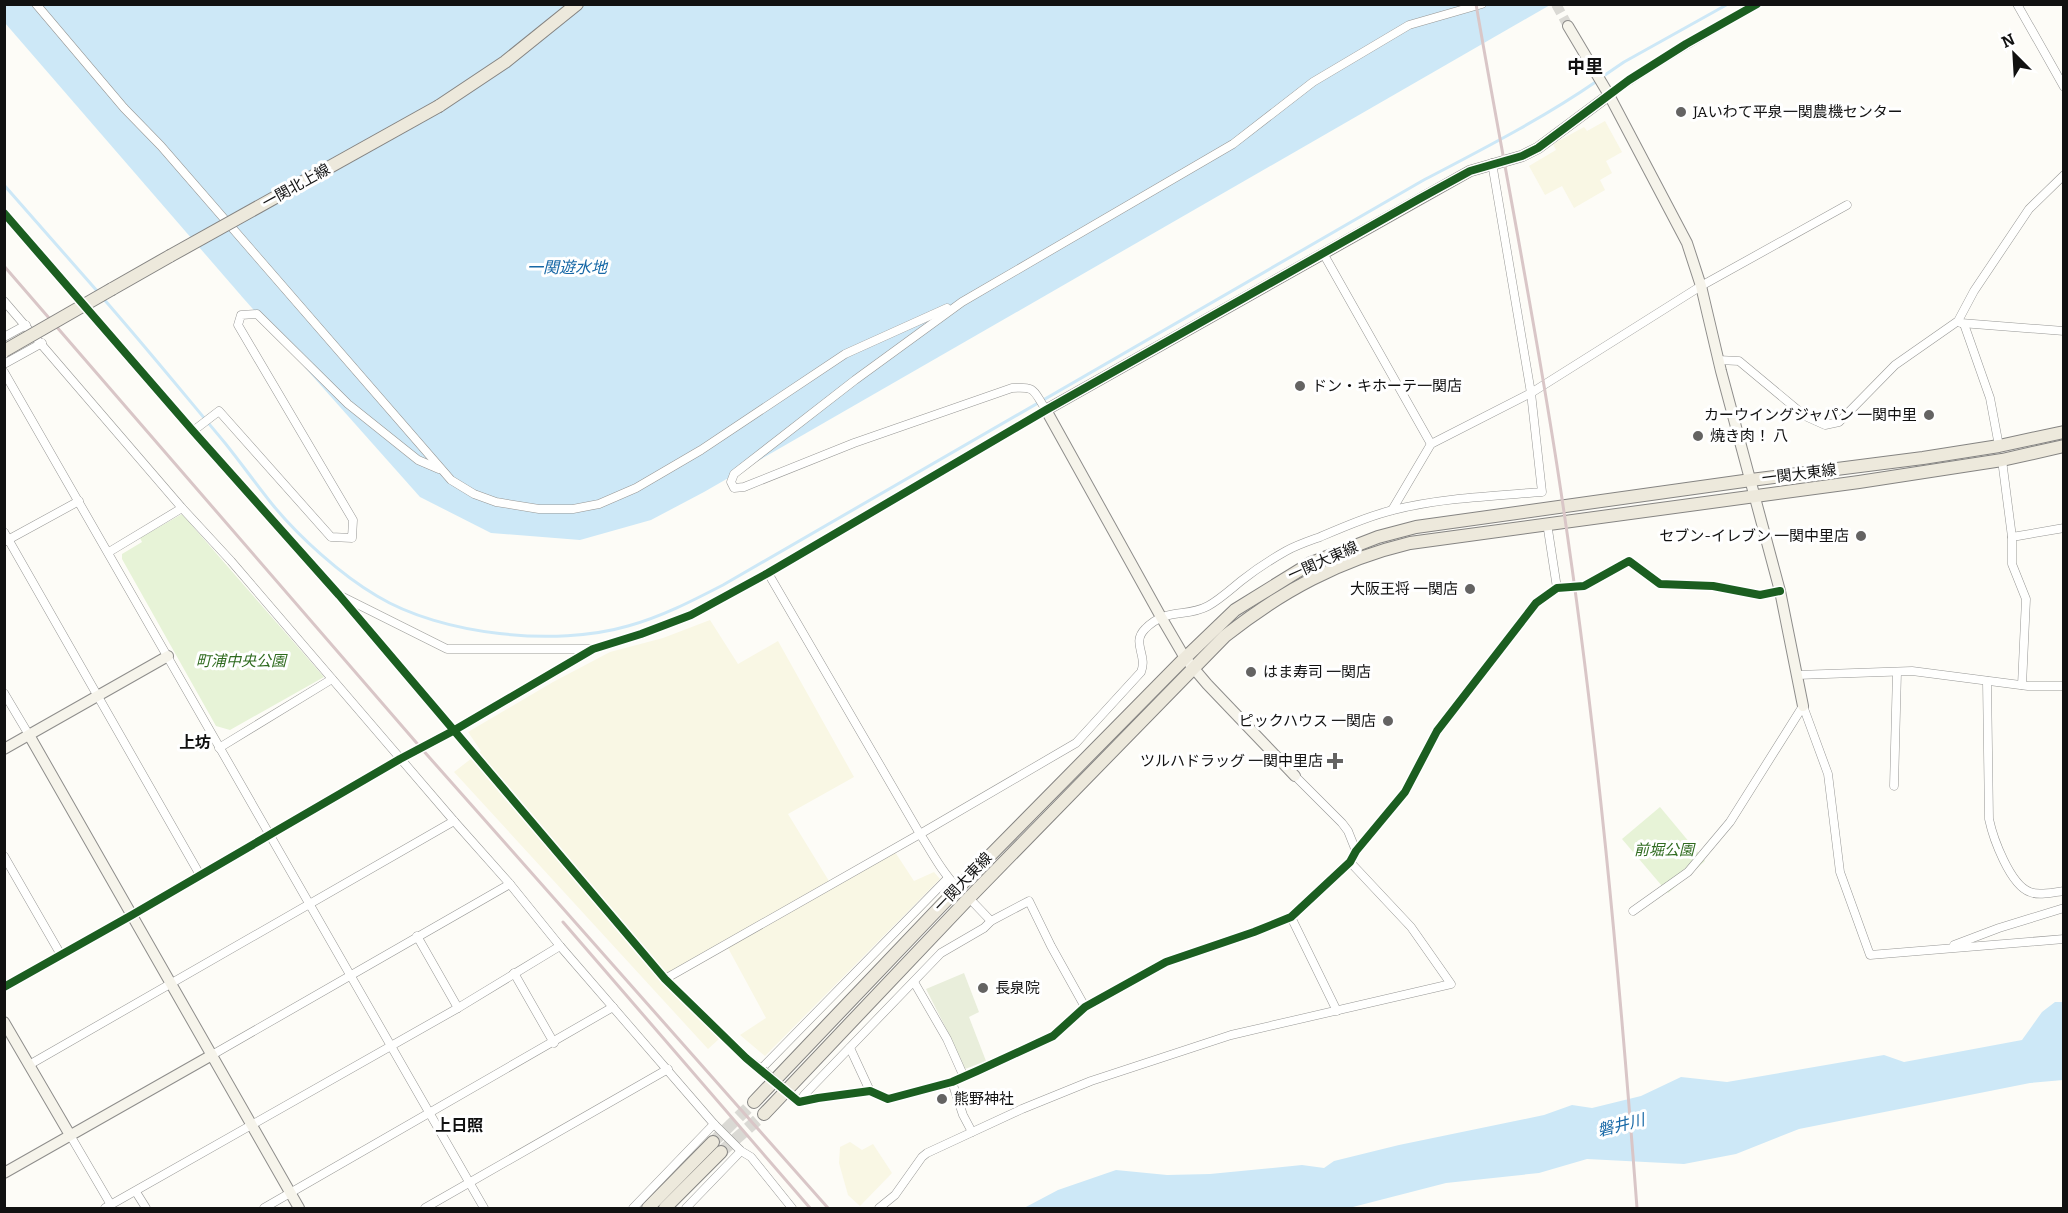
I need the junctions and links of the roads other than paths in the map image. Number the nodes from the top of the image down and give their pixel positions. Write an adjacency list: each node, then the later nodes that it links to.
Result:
1 (36, 4): 34 (street)
2 (577, 4): 22 (main road, 一関北上線, bridge)
3 (1482, 4): 16 (street)
4 (1757, 4): 8 (street)
5 (2017, 4): 7 (street)
6 (1568, 26): 8 (street)
7 (2064, 87)
8 (1609, 95): 9 (street); 14 (street)
9 (1492, 163): 13 (street); 26 (street)
10 (2064, 175): 17 (street)
11 (1847, 205): 14 (street)
12 (4, 213): 28 (street)
13 (1323, 253): 27 (street); 30 (street)
14 (1701, 286): 23 (street); 26 (street)
15 (4, 301): 18 (street)
16 (962, 302): 27 (street); 34 (street)
17 (1961, 323): 19 (street); 23 (street); 31 (street)
18 (26, 325): 20 (street); 21 (street)
19 (2064, 331)
20 (4, 337)
21 (42, 343): 24 (street); 38 (street)
22 (4, 351)
23 (1718, 360): 35 (street)
24 (4, 364)
25 (4, 372): 37 (street)
26 (1531, 393): 30 (street); 39 (street)
27 (1045, 408): 45 (street); 49 (street)
28 (196, 429): 34 (street); 48 (street)
29 (2064, 432): 31 (main road, 一関大東線)
30 (1431, 444): 39 (street)
31 (1999, 446): 35 (main road, 一関大東線)
32 (2064, 446): 33 (main road, 一関大東線)
33 (2002, 460): 36 (main road, 一関大東線); 42 (street)
34 (443, 471)
35 (1751, 480): 36 (street); 52 (main road, 一関大東線)
36 (1755, 495): 40 (main road, 一関大東線); 47 (street)
37 (79, 501): 43 (street); 44 (street)
38 (182, 508): 44 (street); 55 (street)
39 (1392, 510): 49 (street)
40 (1547, 523): 46 (street); 52 (main road, 一関大東線)
41 (2064, 528): 42 (street)
42 (2012, 537): 57 (street)
43 (6, 538): 60 (street)
44 (109, 552): 51 (street)
45 (768, 573): 50 (street); 70 (street)
46 (1557, 588): 47 (street); 72 (street)
47 (1780, 591): 54 (street)
48 (339, 595): 50 (street); 62 (street)
49 (1161, 617): 52 (street); 70 (street)
50 (593, 649): 62 (street)
51 (168, 656): 60 (street); 64 (street)
52 (1189, 662): 67 (street); 78 (main road, 一関大東線); 80 (main road, 一関大東線)
53 (1897, 672): 54 (street); 56 (street); 68 (street)
54 (1797, 675): 61 (street)
55 (332, 680): 64 (street); 66 (street)
56 (1987, 681): 57 (street); 79 (street)
57 (2022, 685): 58 (street)
58 (2064, 686)
59 (4, 693): 63 (street)
60 (98, 696): 63 (street); 75 (street)
61 (1803, 706): 83 (street); 90 (street)
62 (453, 731): 66 (street); 94 (street)
63 (29, 735): 65 (street); 84 (street)
64 (219, 748): 71 (street)
65 (4, 749)
66 (400, 759): 69 (street); 71 (street)
67 (1295, 776): 72 (street)
68 (1894, 786)
69 (454, 821): 77 (street); 81 (street)
70 (920, 834): 76 (street); 94 (street)
71 (270, 835): 75 (street); 81 (street)
72 (1356, 851): 74 (street)
73 (4, 856): 91 (street)
74 (1350, 862): 85 (street); 101 (street)
75 (200, 875): 84 (street)
76 (948, 878): 78 (street); 109 (street)
77 (510, 884): 87 (street); 89 (street)
78 (957, 888): 114 (main road, 一関大東線)
79 (2064, 891)
80 (969, 898): 86 (street); 116 (main road, 一関大東線)
81 (310, 905): 93 (street); 96 (street)
82 (2064, 908): 90 (street)
83 (1633, 911)
84 (132, 915): 91 (street); 96 (street)
85 (1291, 917): 99 (street); 101 (street)
86 (991, 921): 95 (street); 99 (street)
87 (417, 936): 93 (street); 100 (street)
88 (2064, 939): 90 (street)
89 (560, 946): 92 (street); 98 (street)
90 (1945, 948)
91 (61, 955): 97 (street)
92 (514, 973): 100 (street); 103 (street)
93 (349, 975): 104 (street); 106 (street)
94 (665, 979): 109 (street)
95 (914, 982): 105 (street); 110 (street)
96 (170, 985): 106 (street); 107 (street)
97 (4, 987)
98 (613, 1007): 103 (street); 108 (street)
99 (1085, 1007): 110 (street)
100 (458, 1008): 104 (street)
101 (1337, 1011): 119 (street)
102 (4, 1022): 107 (street)
103 (554, 1043): 115 (street)
104 (391, 1047): 115 (street); 118 (street)
105 (850, 1048): 112 (street); 113 (street)
106 (212, 1055): 118 (street); 120 (street)
107 (29, 1065): 120 (street)
108 (668, 1069): 117 (street); 123 (street)
109 (762, 1070): 113 (street, bridge)
110 (964, 1077): 111 (street)
111 (952, 1082): 112 (street); 119 (street)
112 (870, 1091): 113 (street)
113 (797, 1101)
114 (754, 1102)
115 (429, 1114): 123 (street); 125 (street)
116 (764, 1114)
117 (714, 1124): 121 (street); 132 (street)
118 (251, 1125): 124 (street); 125 (street)
119 (972, 1132): 137 (street)
120 (70, 1135): 122 (street); 126 (street)
121 (741, 1151): 135 (street); 136 (street)
122 (4, 1173)
123 (470, 1184): 130 (street); 131 (street)
124 (136, 1192): 126 (street); 127 (street)
125 (290, 1193): 128 (street); 129 (street)
126 (108, 1207)
127 (146, 1209)
128 (264, 1209)
129 (299, 1209)
130 (425, 1209)
131 (484, 1209)
132 (633, 1209)
133 (648, 1209): 134 (main road)
134 (665, 1209)
135 (686, 1209)
136 (792, 1209)
137 (879, 1209)

